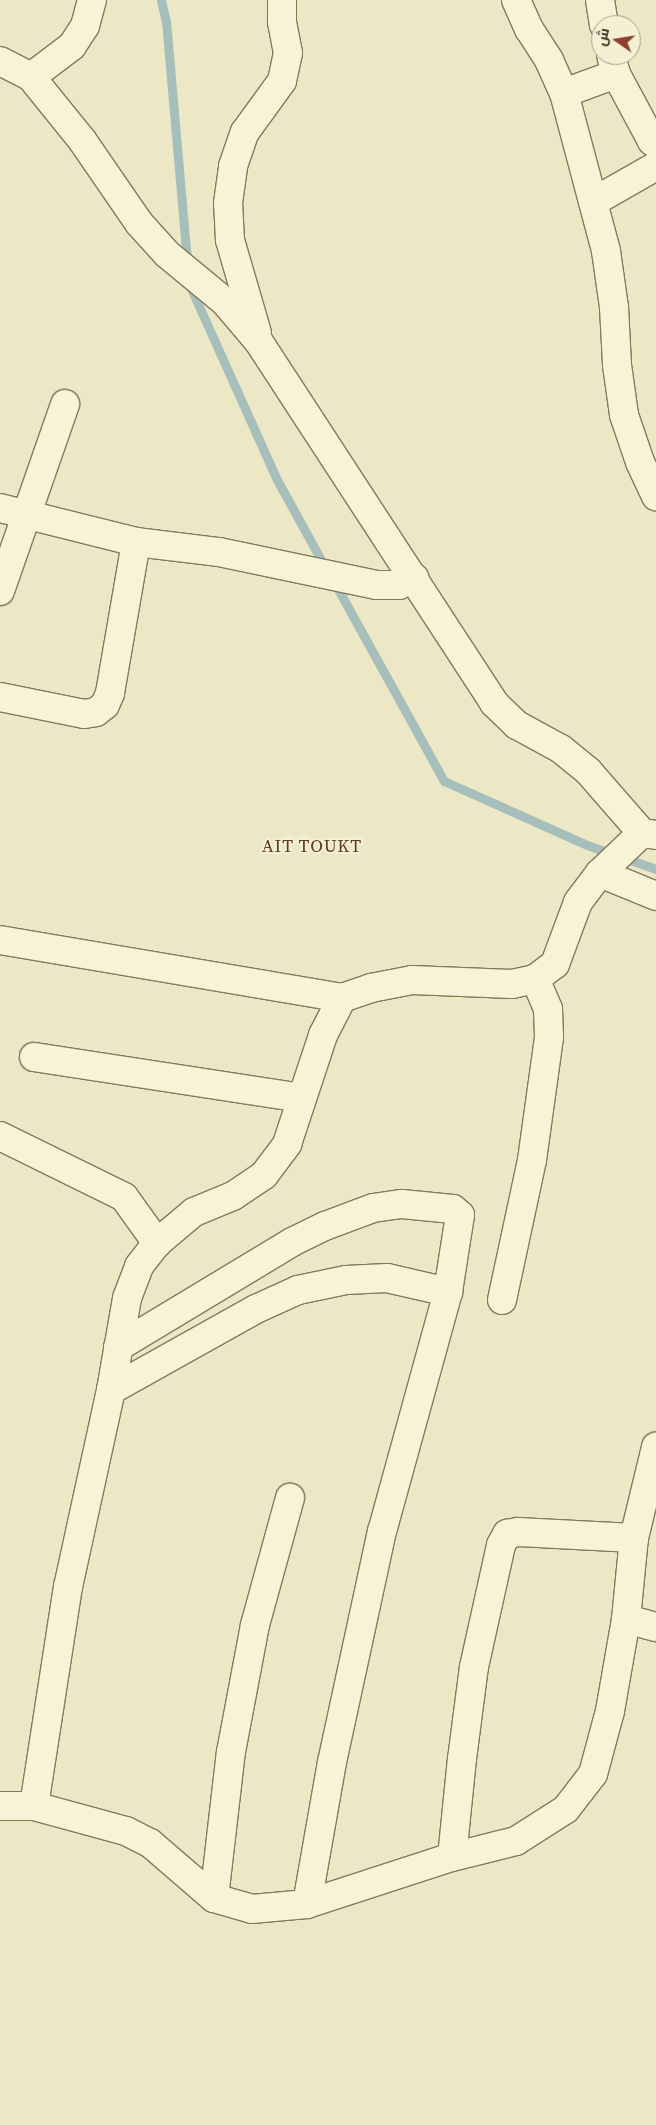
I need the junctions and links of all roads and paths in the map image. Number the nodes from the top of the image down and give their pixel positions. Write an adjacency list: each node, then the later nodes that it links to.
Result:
1 (92, 0): 8 (street)
2 (282, 0): 13 (street)
3 (516, 0): 9 (street)
4 (600, 0): 5 (street)
5 (602, 15)
6 (0, 60): 8 (street)
7 (614, 65): 9 (street); 10 (street)
8 (31, 78): 13 (street)
9 (564, 93): 12 (street)
10 (656, 144)
11 (656, 166): 12 (street)
12 (593, 202): 15 (street)
13 (260, 342): 19 (street)
14 (65, 404): 17 (street)
15 (656, 496)
16 (0, 508): 17 (street)
17 (26, 515): 18 (street); 20 (street)
18 (136, 542): 19 (street); 21 (street)
19 (414, 578): 22 (street)
20 (0, 591)
21 (0, 697)
22 (649, 834): 23 (street)
23 (600, 873): 24 (street); 26 (street)
24 (656, 896)
25 (0, 940): 27 (street)
26 (535, 980): 27 (street); 33 (street)
27 (342, 998): 29 (street)
28 (34, 1057): 29 (street)
29 (302, 1098): 31 (street)
30 (0, 1136): 31 (street)
31 (157, 1243): 34 (street)
32 (448, 1292): 34 (street); 35 (street); 45 (street)
33 (502, 1300)
34 (118, 1347): 35 (street)
35 (111, 1390): 42 (street)
36 (656, 1447): 38 (street)
37 (290, 1498): 44 (street)
38 (634, 1538): 39 (street); 43 (street)
39 (626, 1619): 40 (street); 43 (street)
40 (656, 1627)
41 (0, 1806): 42 (street)
42 (34, 1806): 44 (street)
43 (452, 1857): 45 (street)
44 (214, 1898): 45 (street)
45 (307, 1904)

